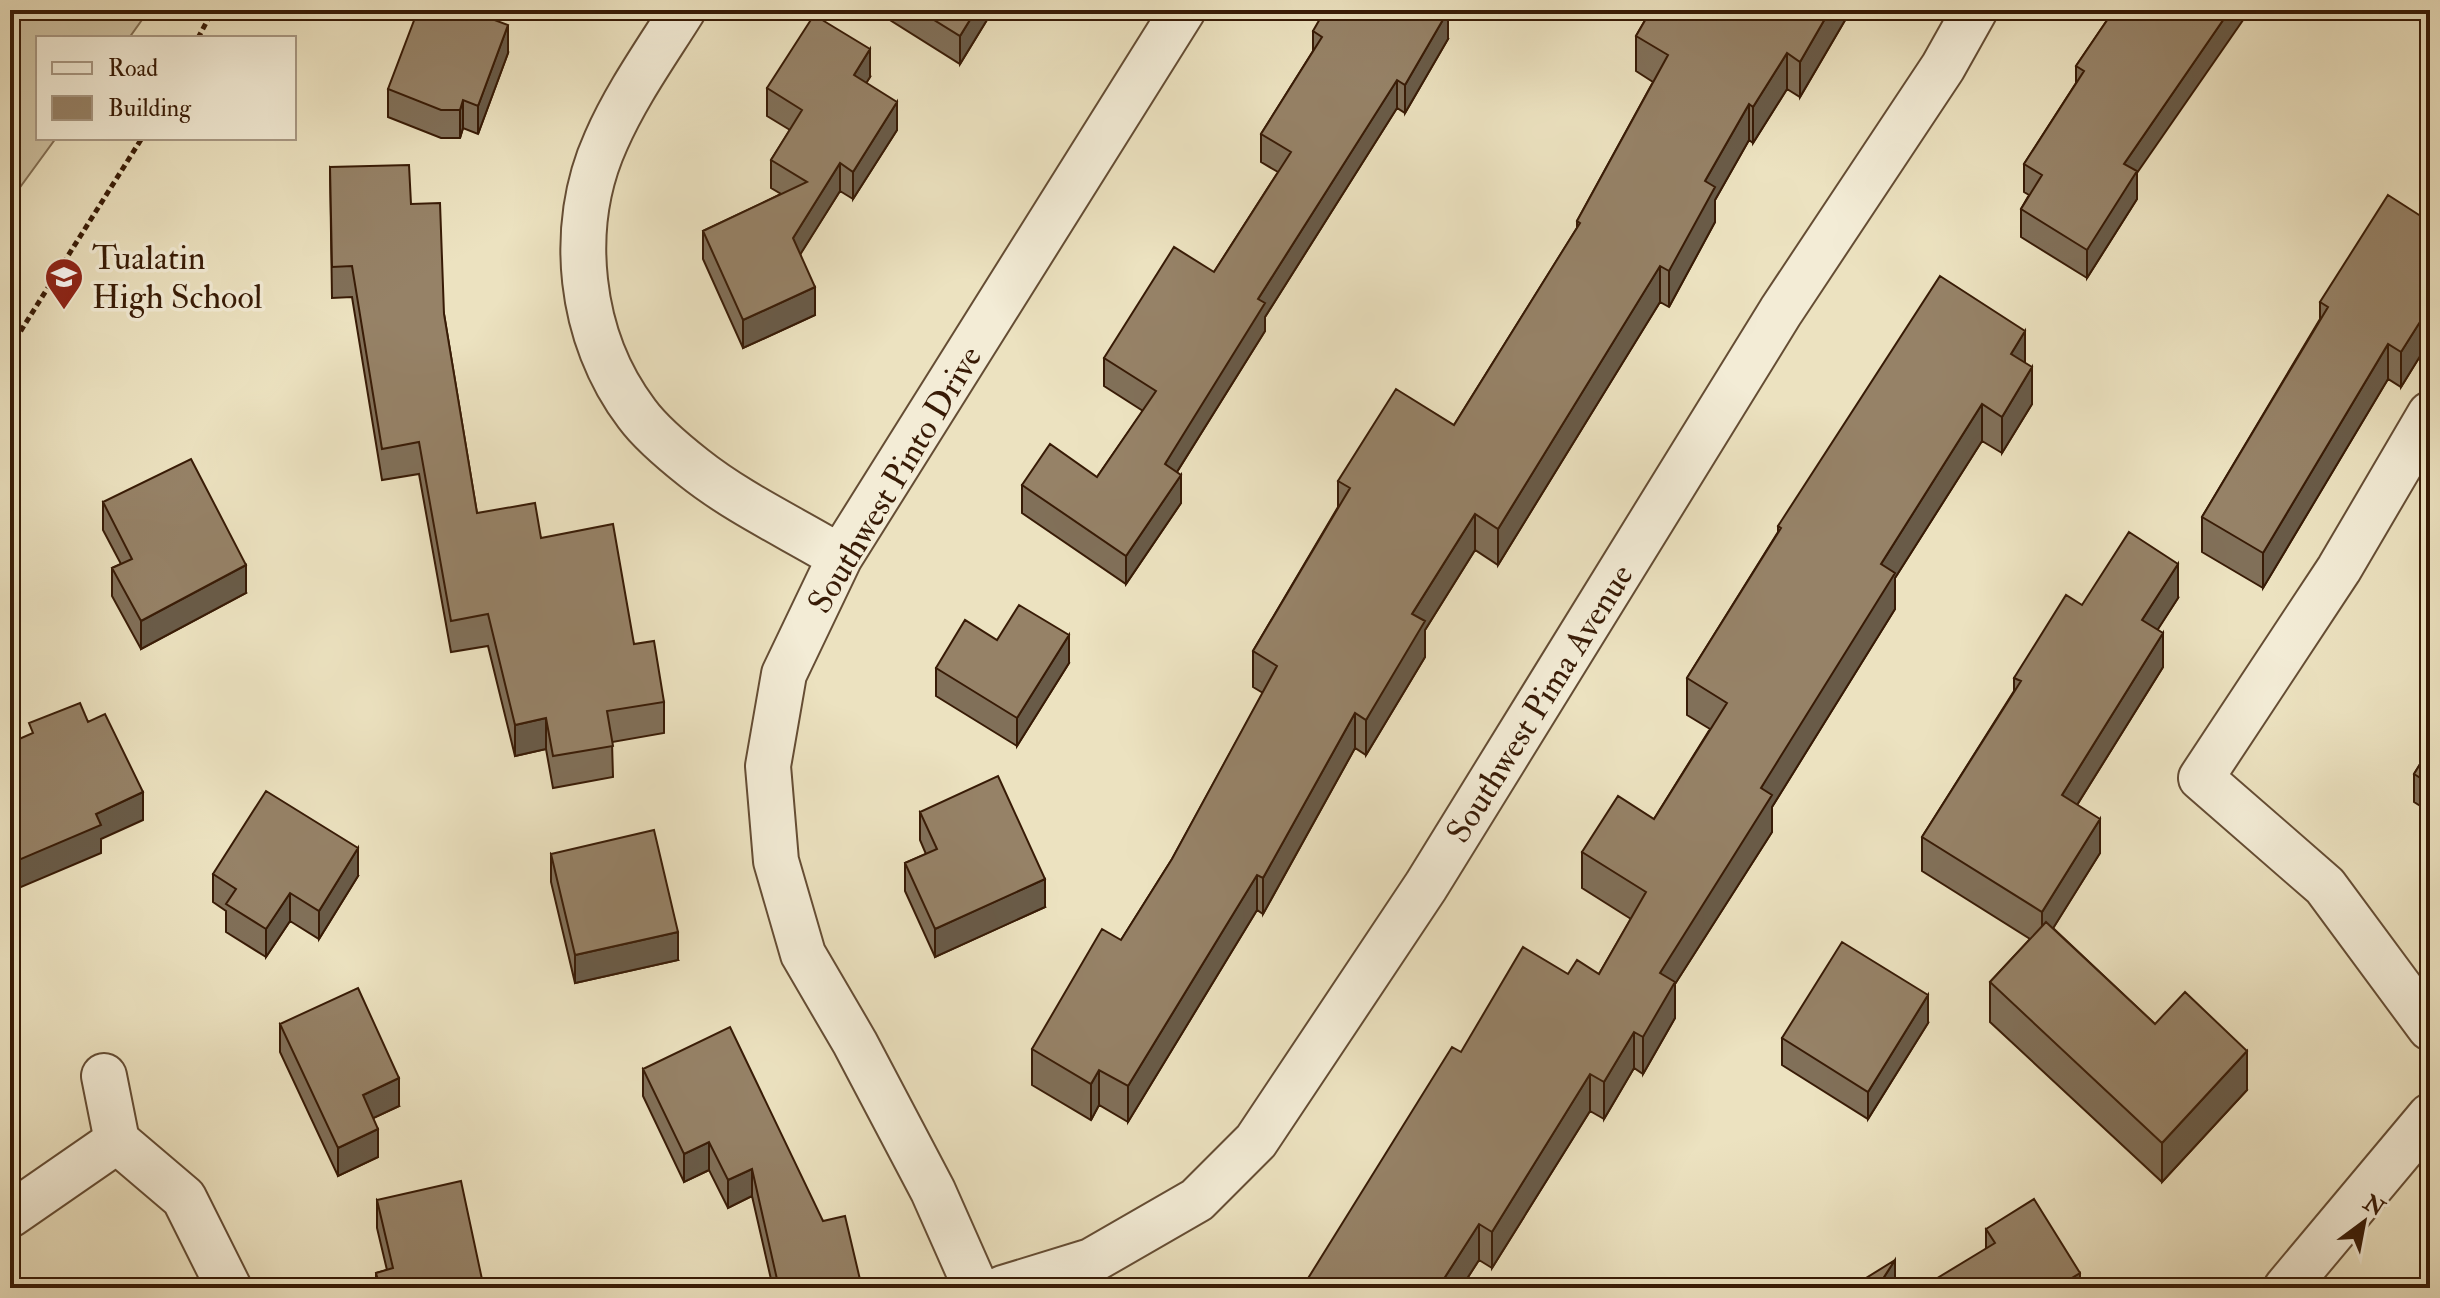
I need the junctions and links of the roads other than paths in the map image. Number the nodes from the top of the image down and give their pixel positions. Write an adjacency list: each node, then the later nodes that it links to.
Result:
1 (683, 10): 5 (street)
2 (1183, 10): 5 (street, Southwest Pinto Drive)
3 (1975, 10): 13 (street, Southwest Pima Avenue)
4 (2430, 414): 6 (street)
5 (840, 557): 12 (street, Southwest Pinto Drive)
6 (2430, 1028)
7 (104, 1076): 9 (street)
8 (2430, 1116): 14 (street)
9 (117, 1141): 10 (street); 11 (street)
10 (10, 1215)
11 (229, 1288)
12 (976, 1288)
13 (1003, 1288)
14 (2286, 1288)

